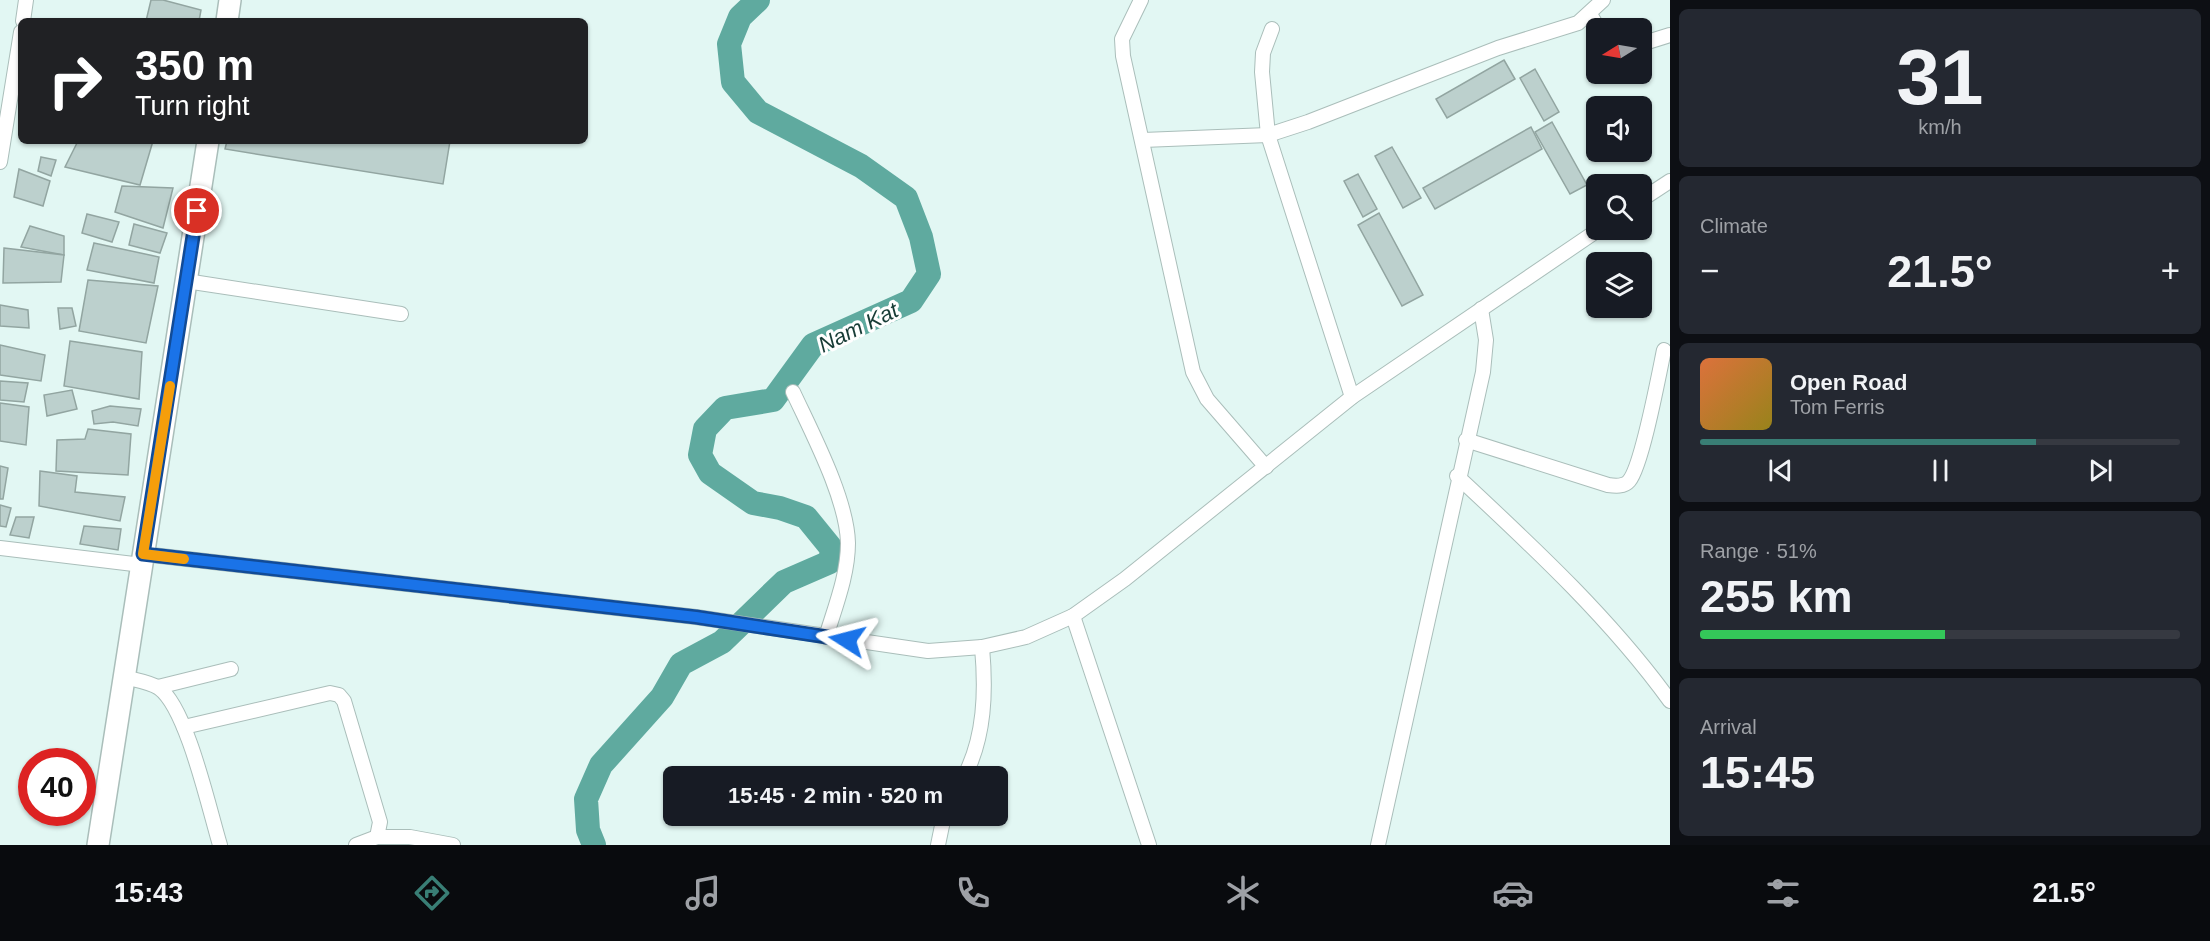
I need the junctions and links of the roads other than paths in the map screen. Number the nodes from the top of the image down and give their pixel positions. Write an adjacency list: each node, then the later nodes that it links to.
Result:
1 (26, 0): 6 (street)
2 (230, 0): 7 (highway)
3 (1141, 0): 14 (street)
4 (1604, 0): 5 (street)
5 (1590, 14): 8 (street); 13 (street)
6 (23, 18)
7 (227, 18)
8 (1592, 18)
9 (1272, 29): 13 (street)
10 (1670, 35): 11 (street)
11 (1652, 41)
12 (18, 51): 16 (street)
13 (1268, 135): 14 (street); 25 (street)
14 (1143, 140): 27 (street)
15 (208, 144): 20 (highway)
16 (0, 162)
17 (1670, 181): 18 (street)
18 (1652, 193)
19 (1586, 238): 21 (street)
20 (186, 281): 22 (street); 30 (highway)
21 (1482, 309): 25 (street); 26 (street)
22 (401, 314)
23 (1664, 350): 26 (street)
24 (793, 392): 32 (street)
25 (1352, 397): 27 (street)
26 (1466, 440): 28 (street)
27 (1266, 467): 31 (street)
28 (1457, 476): 37 (street); 48 (street)
29 (0, 548): 30 (street)
30 (143, 560): 32 (street); 35 (highway)
31 (1073, 616): 33 (street); 47 (street)
32 (826, 637): 33 (street)
33 (982, 647): 39 (street)
34 (231, 669): 36 (street)
35 (124, 677): 36 (street); 42 (highway)
36 (158, 687): 38 (street)
37 (1670, 701)
38 (184, 727): 41 (street); 43 (street)
39 (970, 766)
40 (943, 826): 46 (street)
41 (377, 837): 44 (street); 45 (street)
42 (98, 845)
43 (220, 845)
44 (356, 845)
45 (453, 845)
46 (938, 845)
47 (1149, 845)
48 (1378, 845)

